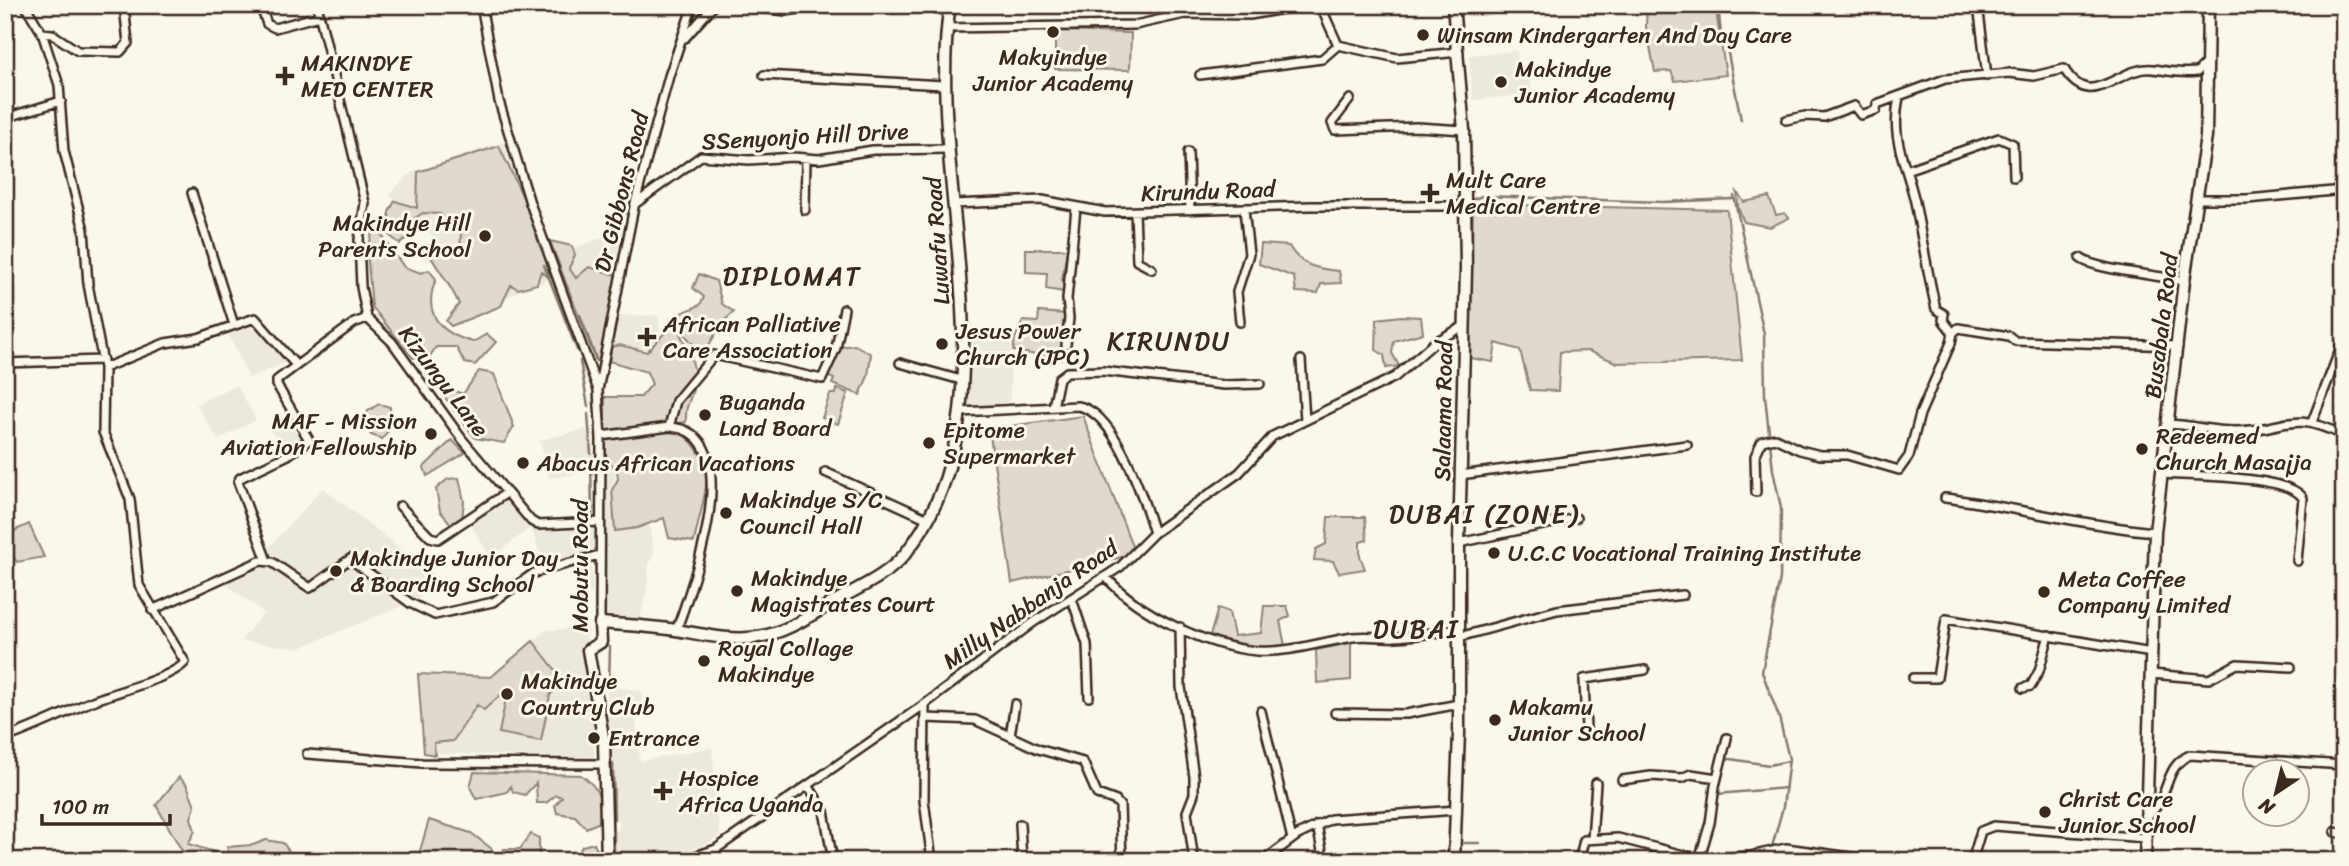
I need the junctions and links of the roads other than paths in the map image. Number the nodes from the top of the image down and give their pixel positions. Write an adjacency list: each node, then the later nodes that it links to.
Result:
1 (25, 5): 17 (street)
2 (124, 5): 17 (street)
3 (260, 5): 15 (street)
4 (317, 5): 15 (street)
5 (481, 5): 67 (street)
6 (693, 5): 18 (street, Dr Gibbons Road)
7 (714, 5): 18 (street)
8 (737, 5): 14 (street)
9 (950, 5): 16 (street, Luwafu Road)
10 (1453, 5): 20 (street, Salaama Road)
11 (1978, 5): 24 (street)
12 (2208, 5): 21 (street, Busabala Road)
13 (1321, 6): 16 (street); 19 (street)
14 (810, 7)
15 (319, 16): 52 (street)
16 (946, 28): 25 (street, Luwafu Road)
17 (41, 33): 28 (street)
18 (682, 41): 40 (street, Dr Gibbons Road)
19 (1338, 45): 20 (street); 23 (street)
20 (1460, 52): 31 (street, Salaama Road)
21 (2207, 62): 24 (street); 39 (street, Busabala Road)
22 (764, 75): 25 (street)
23 (1200, 75)
24 (1987, 76): 26 (street)
25 (943, 85): 32 (street, Luwafu Road)
26 (1899, 97): 30 (street); 35 (street)
27 (1350, 99): 31 (street)
28 (61, 101): 29 (street); 63 (street)
29 (5, 118)
30 (1786, 120)
31 (1464, 130): 42 (street, Salaama Road)
32 (949, 149): 34 (street, SSenyonjo Hill Drive); 41 (street, Luwafu Road)
33 (1188, 152): 44 (street)
34 (806, 158): 40 (street, SSenyonjo Hill Drive); 46 (street)
35 (1906, 170): 36 (street); 56 (street)
36 (2014, 177)
37 (2344, 190): 39 (street)
38 (192, 193): 54 (street)
39 (2197, 199): 50 (street, Busabala Road)
40 (635, 204): 67 (street, Dr Gibbons Road)
41 (954, 204): 43 (street, Kirundu Road); 65 (street, Luwafu Road)
42 (1465, 206): 45 (street, Kirundu Road); 55 (street, Salaama Road)
43 (1076, 208): 47 (street, Kirundu Road); 58 (street)
44 (1190, 209): 45 (street, Kirundu Road); 47 (street, Kirundu Road)
45 (1244, 209): 53 (street)
46 (805, 210)
47 (1135, 212): 49 (street)
48 (2080, 258): 50 (street)
49 (1152, 269)
50 (2184, 281): 59 (street, Busabala Road)
51 (844, 309): 73 (street)
52 (368, 318): 64 (street, Kizungu Lane); 81 (street, Kizungu Lane)
53 (1240, 322)
54 (234, 325): 63 (street); 64 (street)
55 (1464, 326): 70 (street, Milly Nabbanja Road); 79 (street, Salaama Road)
56 (1953, 333): 59 (street); 80 (street)
57 (2344, 339): 71 (street)
58 (1066, 345)
59 (2178, 345): 72 (street, Busabala Road)
60 (1301, 360): 70 (street)
61 (5, 363): 63 (street)
62 (900, 363): 65 (street)
63 (103, 364): 96 (street)
64 (295, 364): 91 (street, Kizungu Lane)
65 (961, 380): 69 (street, Luwafu Road)
66 (1260, 384): 68 (street)
67 (598, 390): 74 (street, Mobutu Road)
68 (1053, 407): 69 (street); 88 (street)
69 (960, 412): 84 (street, Luwafu Road)
70 (1305, 420): 88 (street, Milly Nabbanja Road)
71 (2312, 422): 72 (street); 75 (street)
72 (2169, 424): 78 (street, Busabala Road)
73 (669, 427): 74 (street); 99 (street)
74 (601, 436): 86 (street, Mobutu Road)
75 (2344, 436)
76 (1687, 445): 79 (street)
77 (825, 472): 84 (street)
78 (2163, 474): 87 (street, Busabala Road); 92 (street)
79 (1460, 475): 89 (street, Salaama Road)
80 (1756, 492)
81 (505, 494): 83 (street); 86 (street, Kizungu Lane)
82 (1945, 498): 87 (street)
83 (400, 506)
84 (926, 518): 99 (street, Luwafu Road)
85 (1576, 518): 89 (street)
86 (599, 522): 90 (street, Mobutu Road)
87 (2155, 532): 102 (street, Busabala Road)
88 (1154, 533): 93 (street, Milly Nabbanja Road)
89 (1459, 543): 100 (street, Salaama Road)
90 (599, 555): 91 (street); 97 (street, Mobutu Road)
91 (267, 561): 96 (street)
92 (2297, 561)
93 (1106, 576): 95 (street, Milly Nabbanja Road); 98 (street)
94 (1683, 595): 100 (street)
95 (1072, 599): 108 (street); 109 (street, Milly Nabbanja Road)
96 (152, 610): 117 (street)
97 (600, 623): 99 (street, Luwafu Road); 120 (street, Mobutu Road)
98 (1180, 627): 100 (street); 142 (street)
99 (676, 631)
100 (1459, 633): 111 (street, Salaama Road)
101 (2049, 635): 102 (street); 106 (street); 107 (street)
102 (2152, 653): 105 (street, Busabala Road)
103 (2291, 667): 105 (street)
104 (1645, 670): 115 (street)
105 (2151, 674): 127 (street, Busabala Road)
106 (1913, 678)
107 (2023, 688)
108 (1089, 697)
109 (925, 704): 114 (street); 125 (street, Milly Nabbanja Road)
110 (1015, 704): 116 (street)
111 (1459, 704): 113 (street); 126 (street, Salaama Road)
112 (1261, 711): 133 (street)
113 (1335, 713)
114 (926, 718): 116 (street); 139 (street)
115 (1586, 730)
116 (1010, 736): 141 (street)
117 (5, 738)
118 (1727, 738): 122 (street)
119 (307, 754): 120 (street)
120 (605, 764): 136 (street, Mobutu Road)
121 (2344, 765): 127 (street)
122 (1717, 778): 123 (street); 135 (street)
123 (1622, 780)
124 (1596, 783): 134 (street)
125 (808, 785): 137 (street, Milly Nabbanja Road); 138 (street)
126 (1457, 810): 129 (street); 145 (street, Salaama Road)
127 (2147, 816): 132 (street, Busabala Road)
128 (1020, 824): 140 (street)
129 (1317, 825): 133 (street); 144 (street)
130 (2335, 832): 131 (street)
131 (2344, 834)
132 (2145, 838): 148 (street); 149 (street, Busabala Road)
133 (1292, 839): 143 (street)
134 (1592, 839): 135 (street); 146 (street)
135 (1699, 860): 147 (street)
136 (607, 861)
137 (681, 861)
138 (833, 861)
139 (932, 861)
140 (1022, 861)
141 (1122, 861)
142 (1194, 861)
143 (1263, 861)
144 (1324, 861)
145 (1454, 861)
146 (1579, 861)
147 (1880, 861)
148 (1972, 861)
149 (2145, 861)

